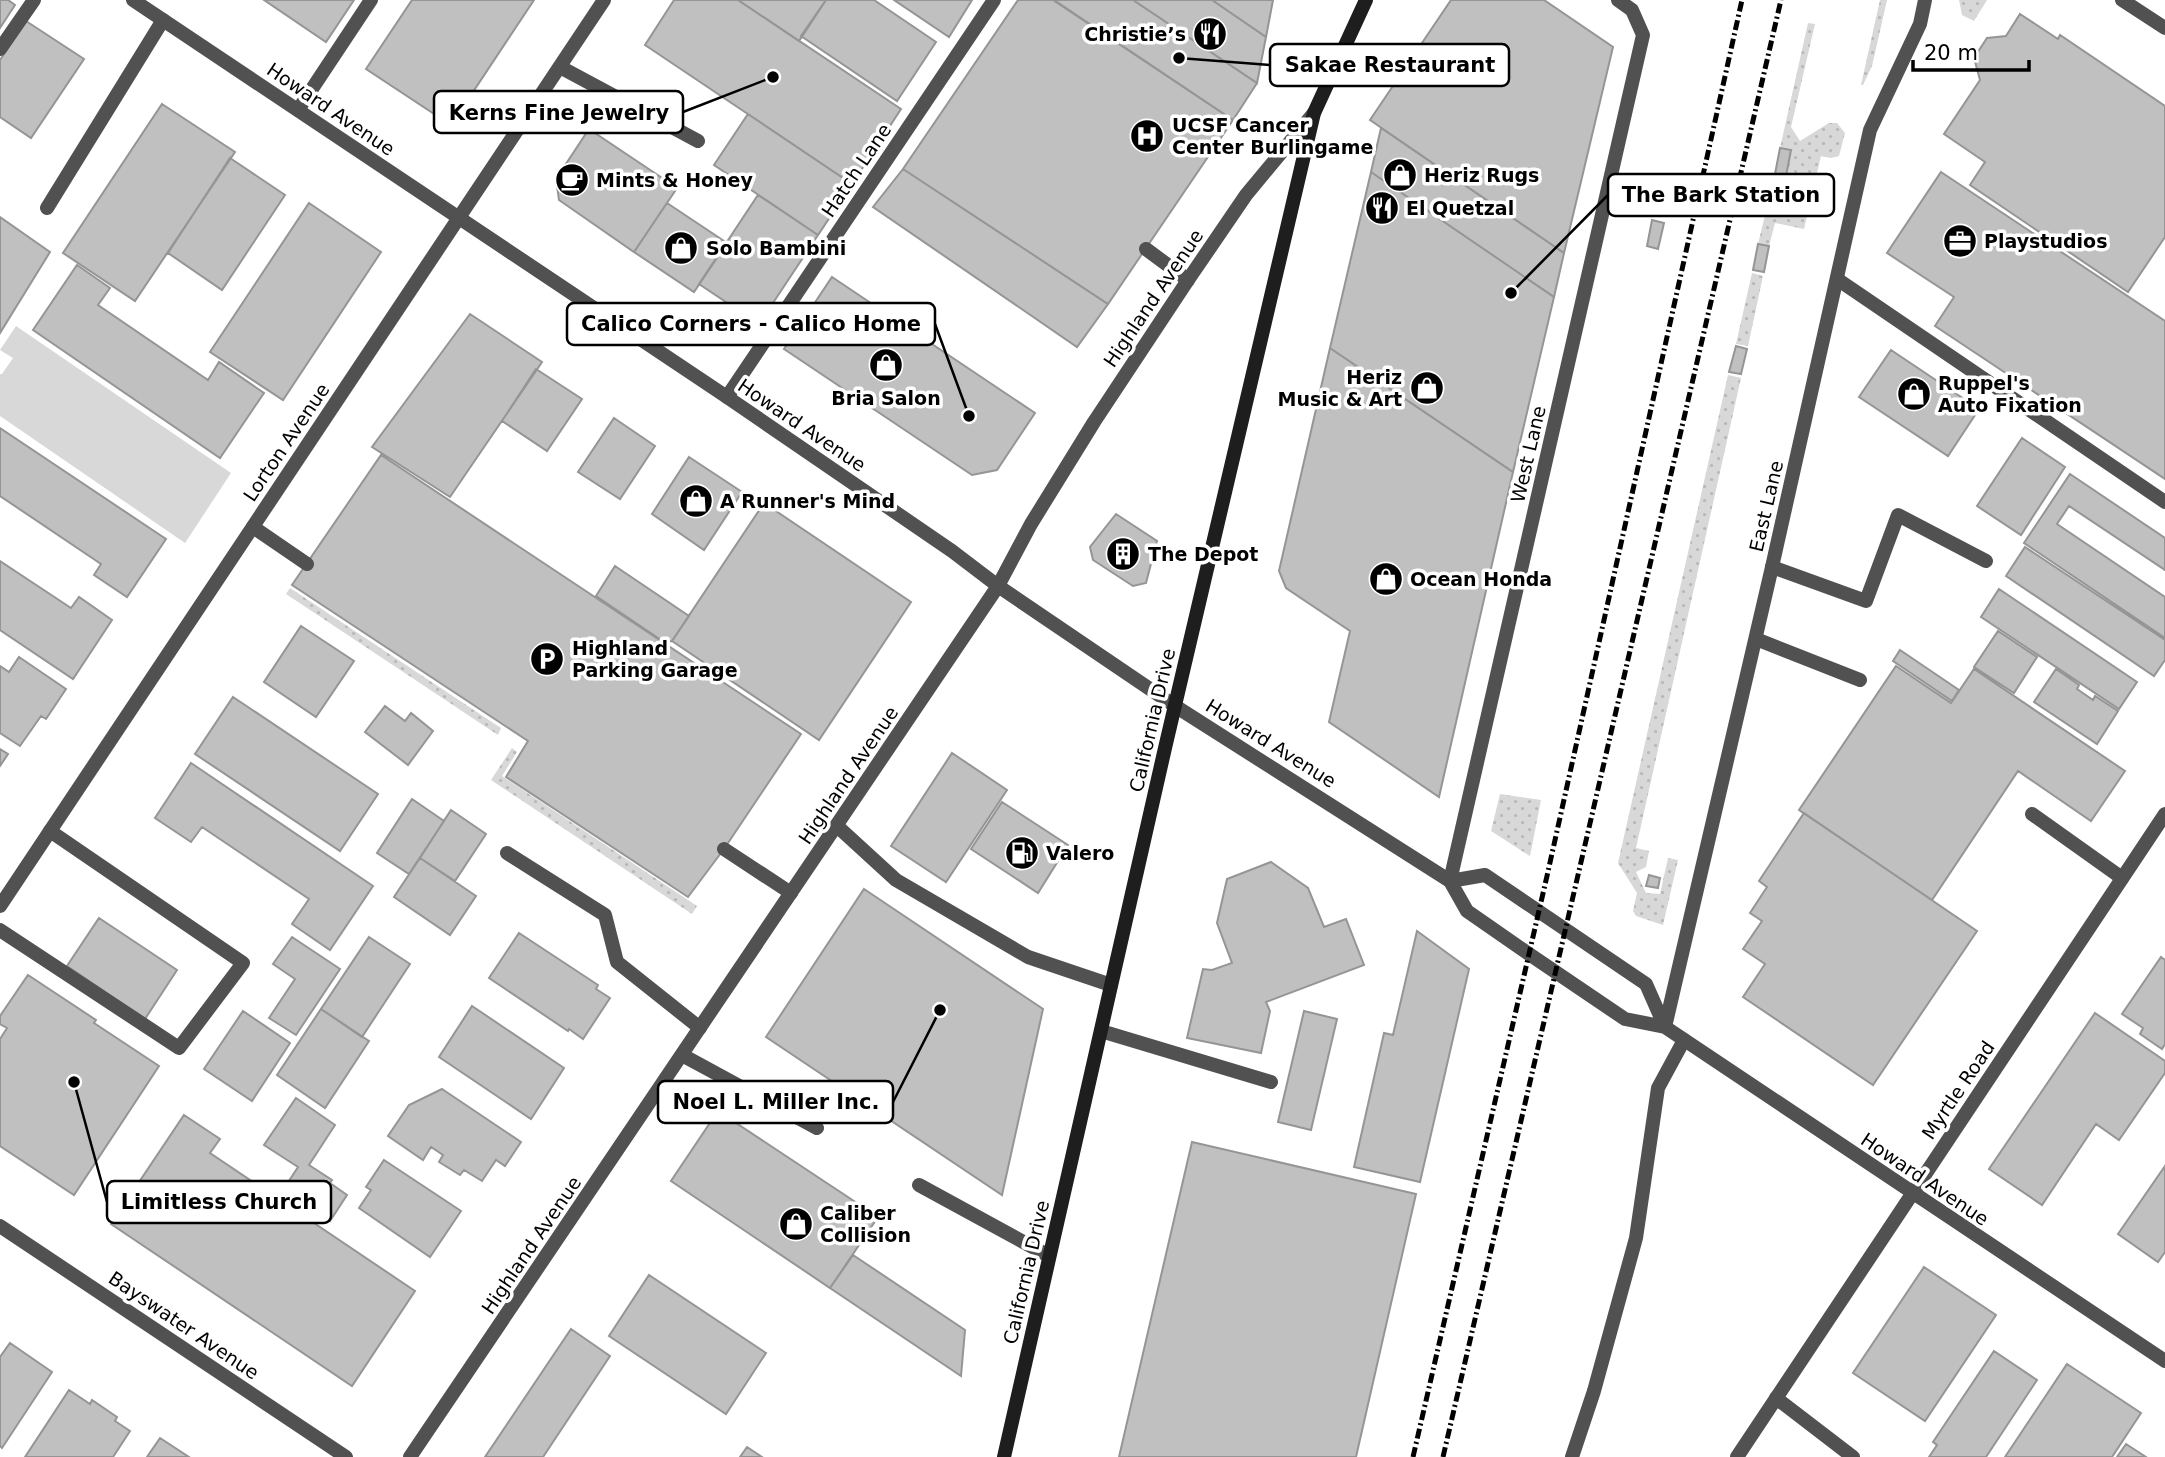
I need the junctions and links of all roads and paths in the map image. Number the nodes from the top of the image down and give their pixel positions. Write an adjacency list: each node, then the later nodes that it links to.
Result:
1 (34, 0): 12 (street)
2 (133, 0): 10 (street, Howard Avenue)
3 (371, 0): 14 (street)
4 (604, 0): 13 (street, Lorton Avenue)
5 (994, 0): 22 (street, Hatch Lane)
6 (1366, 0): 15 (main road, California Drive)
7 (1618, 0): 39 (street, West Lane)
8 (1925, 0): 20 (street, East Lane)
9 (2122, 0): 11 (street)
10 (163, 20): 14 (street, Howard Avenue); 17 (street)
11 (2165, 28)
12 (0, 49)
13 (559, 67): 16 (street); 18 (street, Lorton Avenue)
14 (298, 110): 18 (street, Howard Avenue)
15 (1314, 113): 21 (street, Highland Avenue); 31 (main road, California Drive)
16 (698, 141)
17 (47, 208)
18 (459, 218): 22 (street, Howard Avenue); 24 (street, Lorton Avenue)
19 (1146, 249): 21 (street)
20 (1837, 279): 23 (street); 27 (street, East Lane)
21 (1188, 280): 28 (street, Highland Avenue)
22 (727, 397): 28 (street, Howard Avenue)
23 (2165, 502)
24 (253, 527): 26 (street); 35 (street, Lorton Avenue)
25 (1986, 561): 27 (street)
26 (307, 564)
27 (1772, 567): 29 (street, East Lane)
28 (998, 586): 31 (street, Howard Avenue); 34 (street, Highland Avenue)
29 (1756, 639): 30 (street); 44 (street, East Lane)
30 (1860, 680)
31 (1175, 706): 39 (street, Howard Avenue); 43 (main road, California Drive)
32 (2032, 814): 38 (street)
33 (2165, 814): 38 (street, Myrtle Road)
34 (836, 826): 40 (street, Highland Avenue); 43 (street)
35 (50, 831): 41 (street, Lorton Avenue); 42 (street)
36 (724, 849): 40 (street)
37 (507, 853): 45 (street)
38 (2122, 878): 52 (street, Myrtle Road)
39 (1450, 881): 44 (street, Howard Avenue); 44 (street)
40 (791, 893): 45 (street, Highland Avenue)
41 (0, 906)
42 (0, 930)
43 (1111, 985): 46 (main road, California Drive)
44 (1665, 1027): 47 (street, Howard Avenue)
45 (700, 1028): 48 (street, Highland Avenue)
46 (1101, 1031): 49 (street); 54 (main road, California Drive)
47 (1684, 1040): 52 (street, Howard Avenue); 60 (street)
48 (682, 1055): 50 (street); 58 (street, Highland Avenue)
49 (1272, 1082)
50 (817, 1128)
51 (919, 1185): 54 (street)
52 (1912, 1194): 55 (street, Howard Avenue); 56 (street, Myrtle Road)
53 (0, 1226): 57 (street, Bayswater Avenue)
54 (1049, 1256): 59 (main road, California Drive)
55 (2165, 1361)
56 (1776, 1398): 61 (street, Myrtle Road); 62 (street)
57 (346, 1457)
58 (410, 1457)
59 (1004, 1457)
60 (1572, 1457)
61 (1737, 1457)
62 (1853, 1457)

